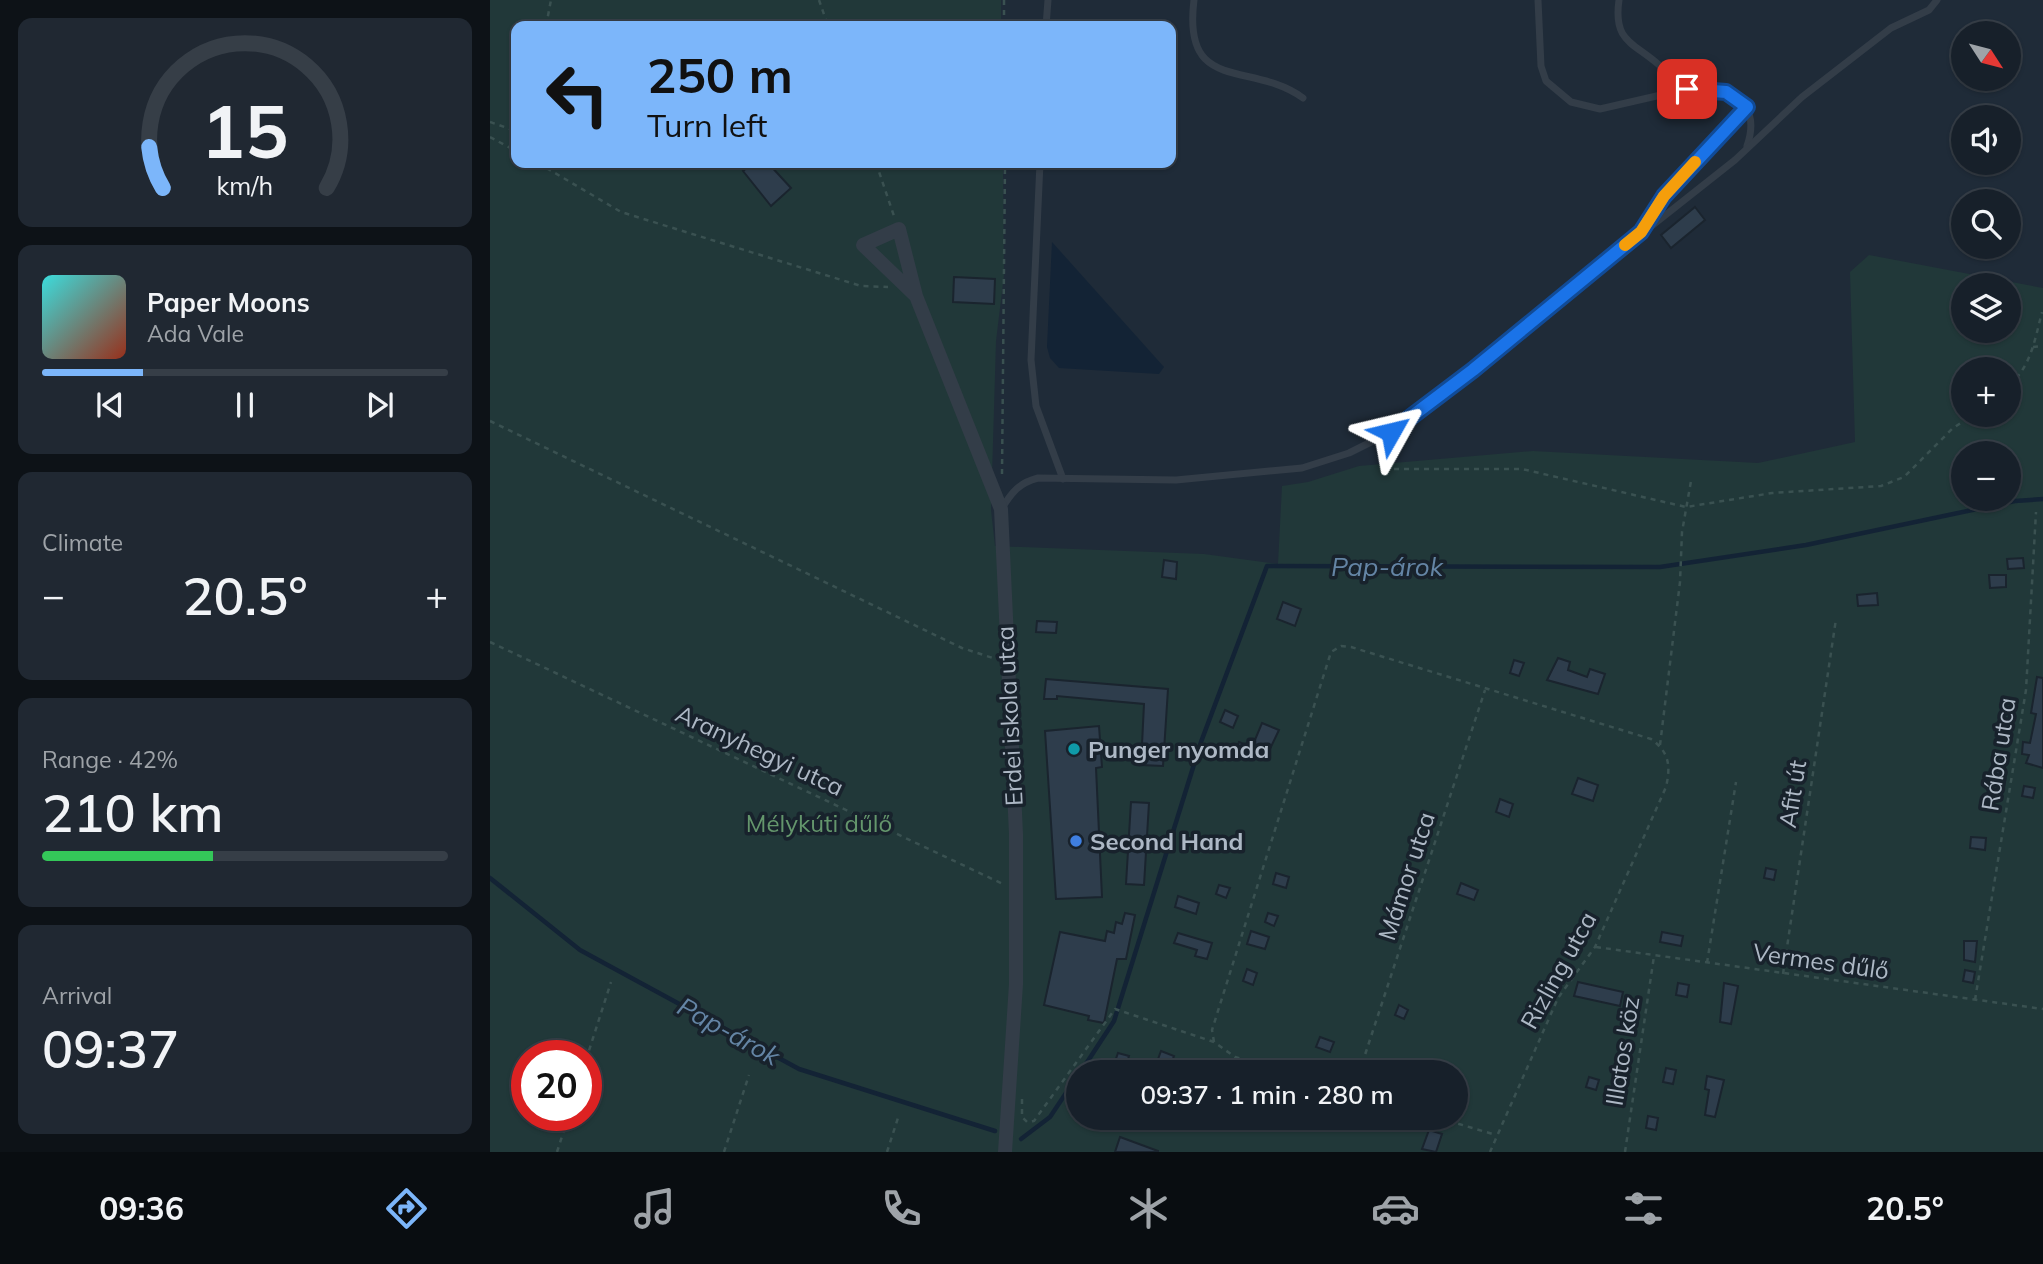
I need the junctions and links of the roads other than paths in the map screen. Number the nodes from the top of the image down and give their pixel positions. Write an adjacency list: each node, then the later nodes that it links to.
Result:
1 (1048, 0): 6 (lane)
2 (1194, 0): 8 (lane)
3 (1538, 0): 7 (lane)
4 (1619, 0): 7 (lane)
5 (1937, 0): 10 (lane)
6 (1046, 21)
7 (1687, 89): 9 (lane)
8 (1303, 98)
9 (1747, 107): 10 (lane); 12 (lane)
10 (1746, 150): 12 (lane)
11 (1040, 168): 14 (lane)
12 (1641, 232): 14 (lane)
13 (916, 296): 13 (street, Erdei iskola utca); 15 (street, Erdei iskola utca)
14 (1063, 479): 15 (lane)
15 (1001, 509): 16 (street, Erdei iskola utca)
16 (1005, 1152)

